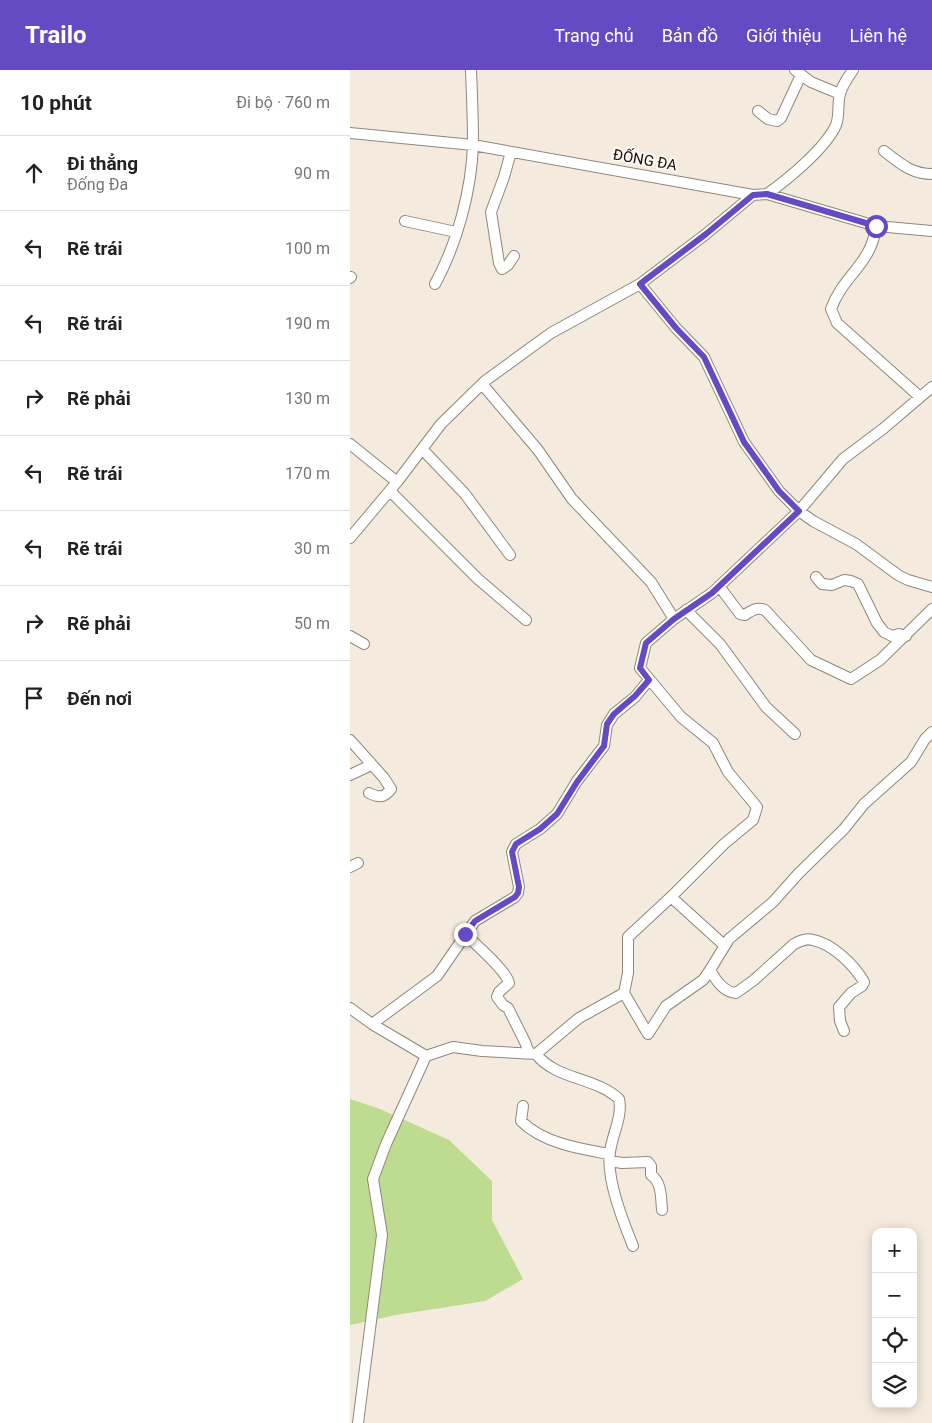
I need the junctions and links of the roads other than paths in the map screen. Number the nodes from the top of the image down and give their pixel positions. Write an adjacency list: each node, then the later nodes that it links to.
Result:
1 (471, 70): 7 (street)
2 (853, 70): 4 (street)
3 (798, 73): 4 (street); 5 (street)
4 (840, 94): 11 (street)
5 (758, 111)
6 (350, 132): 7 (street, ĐỐNG ĐA)
7 (473, 145): 9 (street, ĐỐNG ĐA); 16 (street)
8 (884, 151): 10 (street)
9 (512, 152): 12 (street, ĐỐNG ĐA); 17 (street)
10 (932, 174)
11 (767, 194): 12 (street, ĐỐNG ĐA); 14 (street, ĐỐNG ĐA)
12 (753, 195): 19 (street)
13 (405, 221): 16 (street)
14 (876, 226): 15 (street, ĐỐNG ĐA); 22 (street)
15 (932, 231)
16 (456, 232): 18 (street)
17 (514, 256)
18 (435, 284)
19 (640, 284): 20 (street); 27 (street)
20 (482, 384): 24 (street); 35 (street)
21 (932, 387): 22 (street)
22 (920, 397): 27 (street)
23 (350, 444): 25 (street)
24 (422, 450): 25 (street); 29 (street)
25 (397, 482): 26 (street)
26 (390, 491): 28 (street); 36 (street)
27 (799, 511): 31 (street); 32 (street)
28 (350, 538)
29 (510, 555)
30 (816, 577): 38 (street)
31 (719, 586): 34 (street); 38 (street)
32 (932, 587)
33 (932, 609): 38 (street)
34 (686, 610): 35 (street); 42 (street)
35 (674, 619): 40 (street)
36 (526, 620)
37 (350, 636): 39 (street)
38 (906, 636)
39 (364, 644)
40 (649, 680): 47 (street); 48 (street)
41 (932, 732): 49 (street)
42 (795, 734)
43 (350, 740): 44 (street)
44 (370, 762): 45 (street); 46 (street)
45 (350, 775)
46 (369, 793)
47 (672, 897): 49 (street); 51 (street)
48 (465, 934): 53 (street); 55 (street)
49 (724, 945): 50 (street)
50 (710, 970): 51 (street); 54 (street)
51 (624, 993): 55 (street)
52 (350, 1008): 53 (street)
53 (372, 1024): 56 (street)
54 (844, 1031)
55 (532, 1054): 56 (street); 58 (street)
56 (426, 1056): 61 (street)
57 (523, 1106): 58 (street)
58 (610, 1157): 59 (street); 60 (street)
59 (662, 1210)
60 (633, 1246)
61 (358, 1423)

